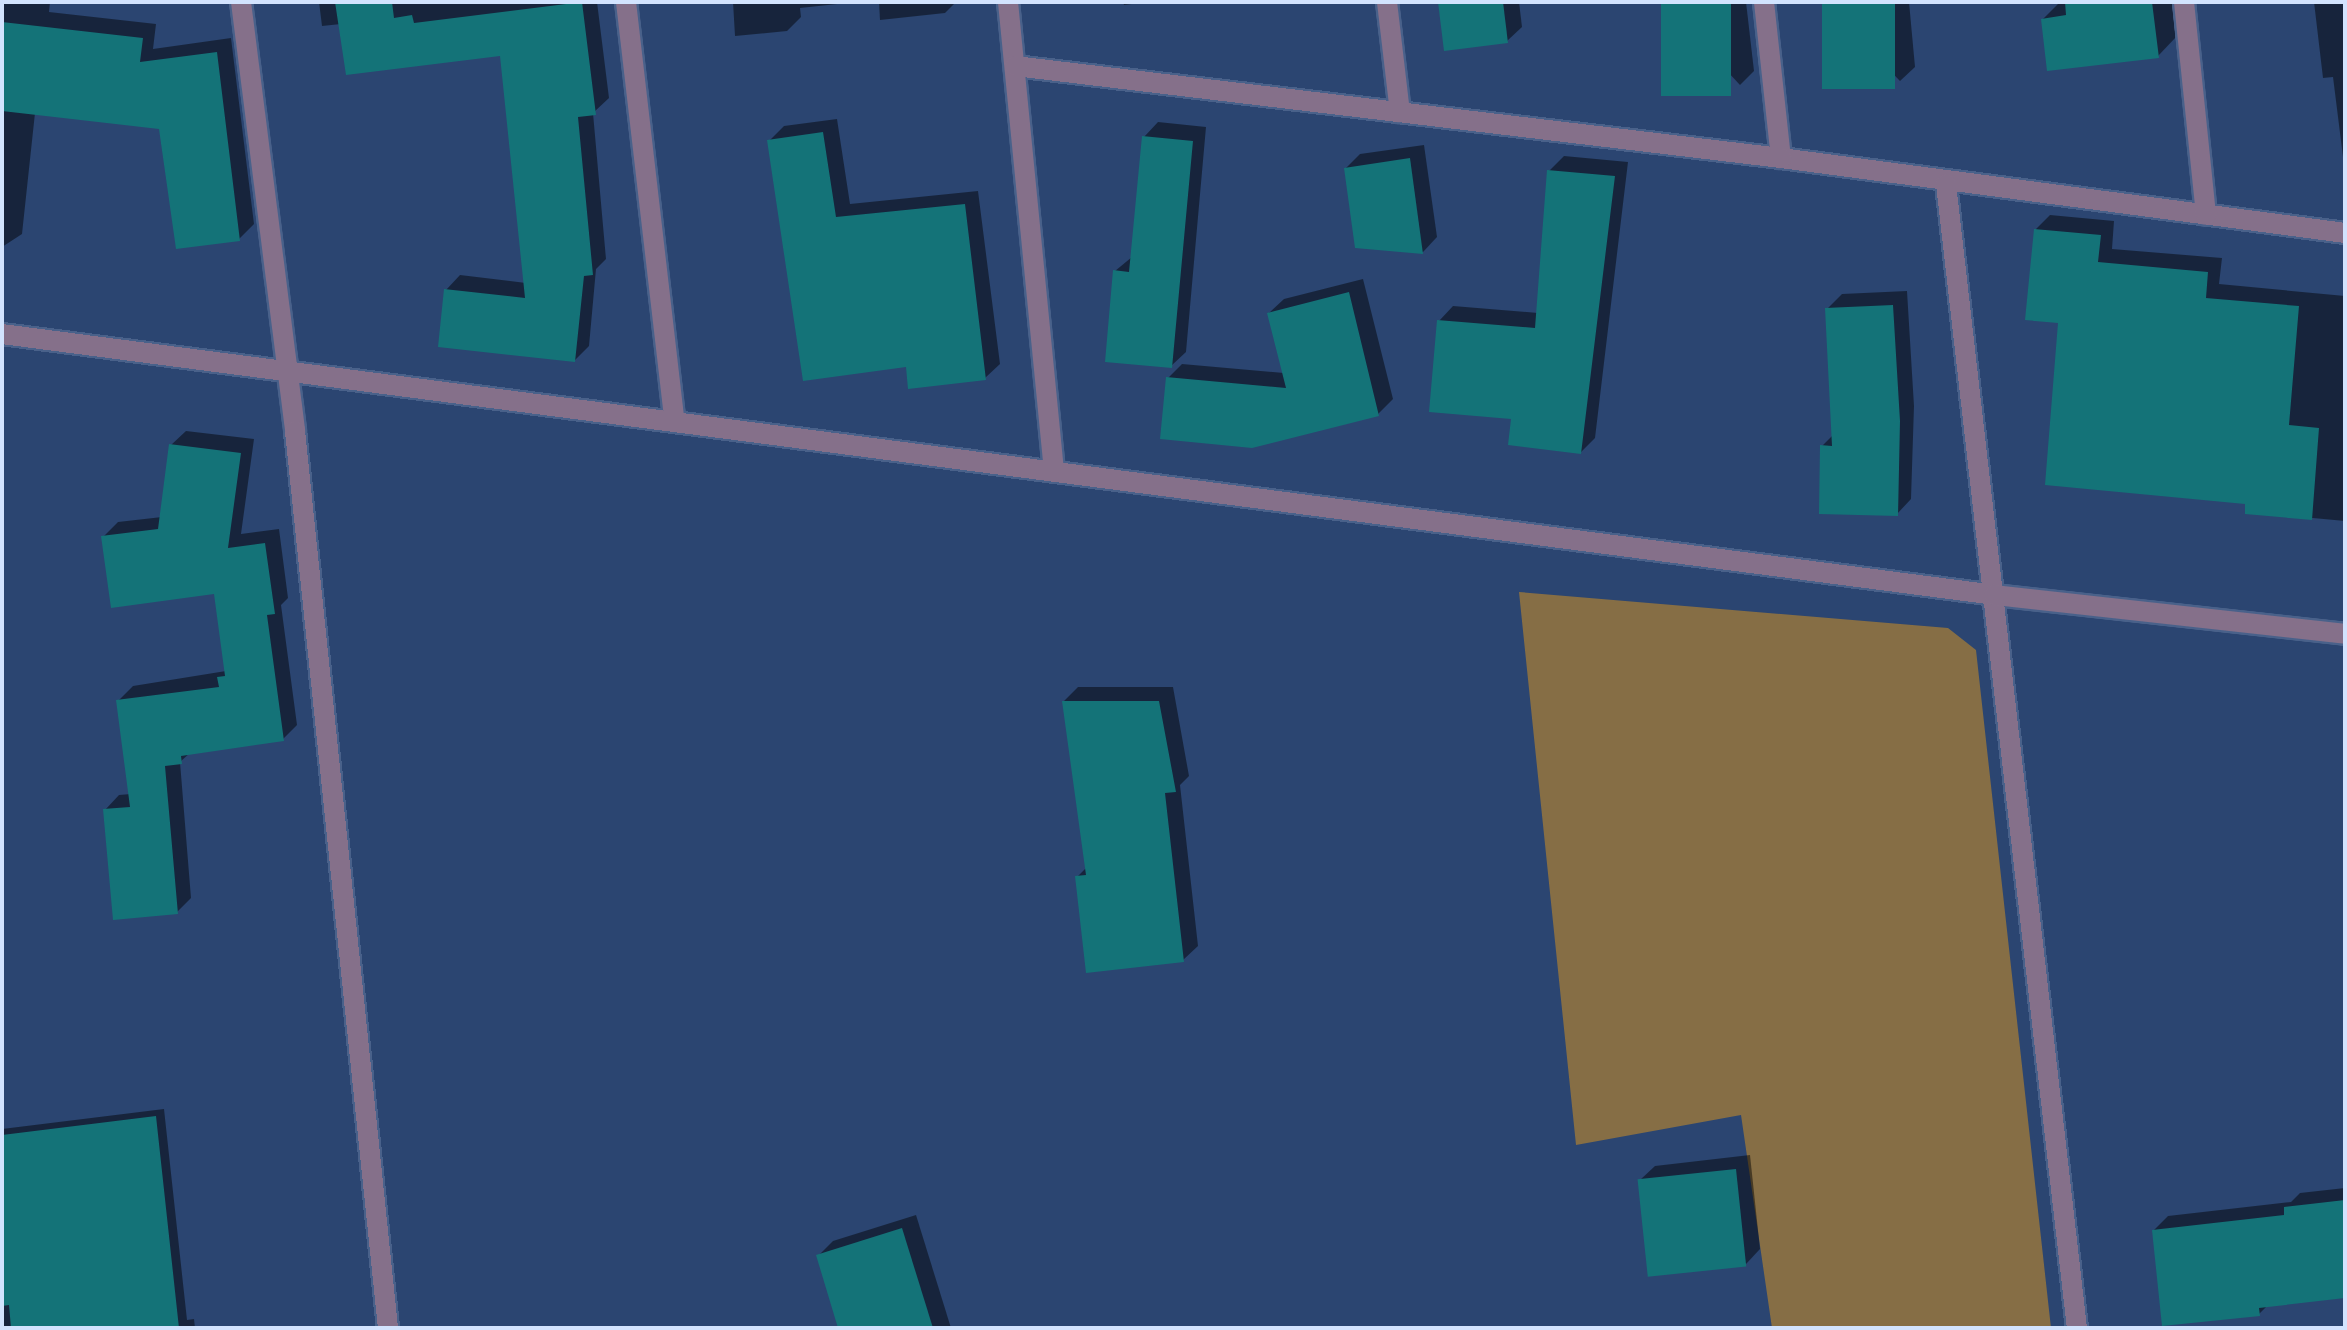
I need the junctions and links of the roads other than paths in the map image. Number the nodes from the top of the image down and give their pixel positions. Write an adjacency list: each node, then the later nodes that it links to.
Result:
1 (241, 2): 14 (street)
2 (626, 2): 15 (street)
3 (1008, 2): 7 (street)
4 (1387, 2): 8 (street)
5 (1764, 2): 9 (street)
6 (2184, 2): 11 (street)
7 (1015, 66): 8 (street); 16 (street)
8 (1400, 112): 9 (street)
9 (1781, 158): 10 (street)
10 (1946, 184): 11 (street); 17 (street)
11 (2206, 215): 12 (street)
12 (2345, 233)
13 (2, 334): 14 (street)
14 (285, 372): 15 (street); 19 (street)
15 (674, 418): 16 (street)
16 (1054, 468): 17 (street)
17 (1994, 595): 18 (street); 20 (street)
18 (2345, 634)
19 (388, 1328)
20 (2077, 1328)

